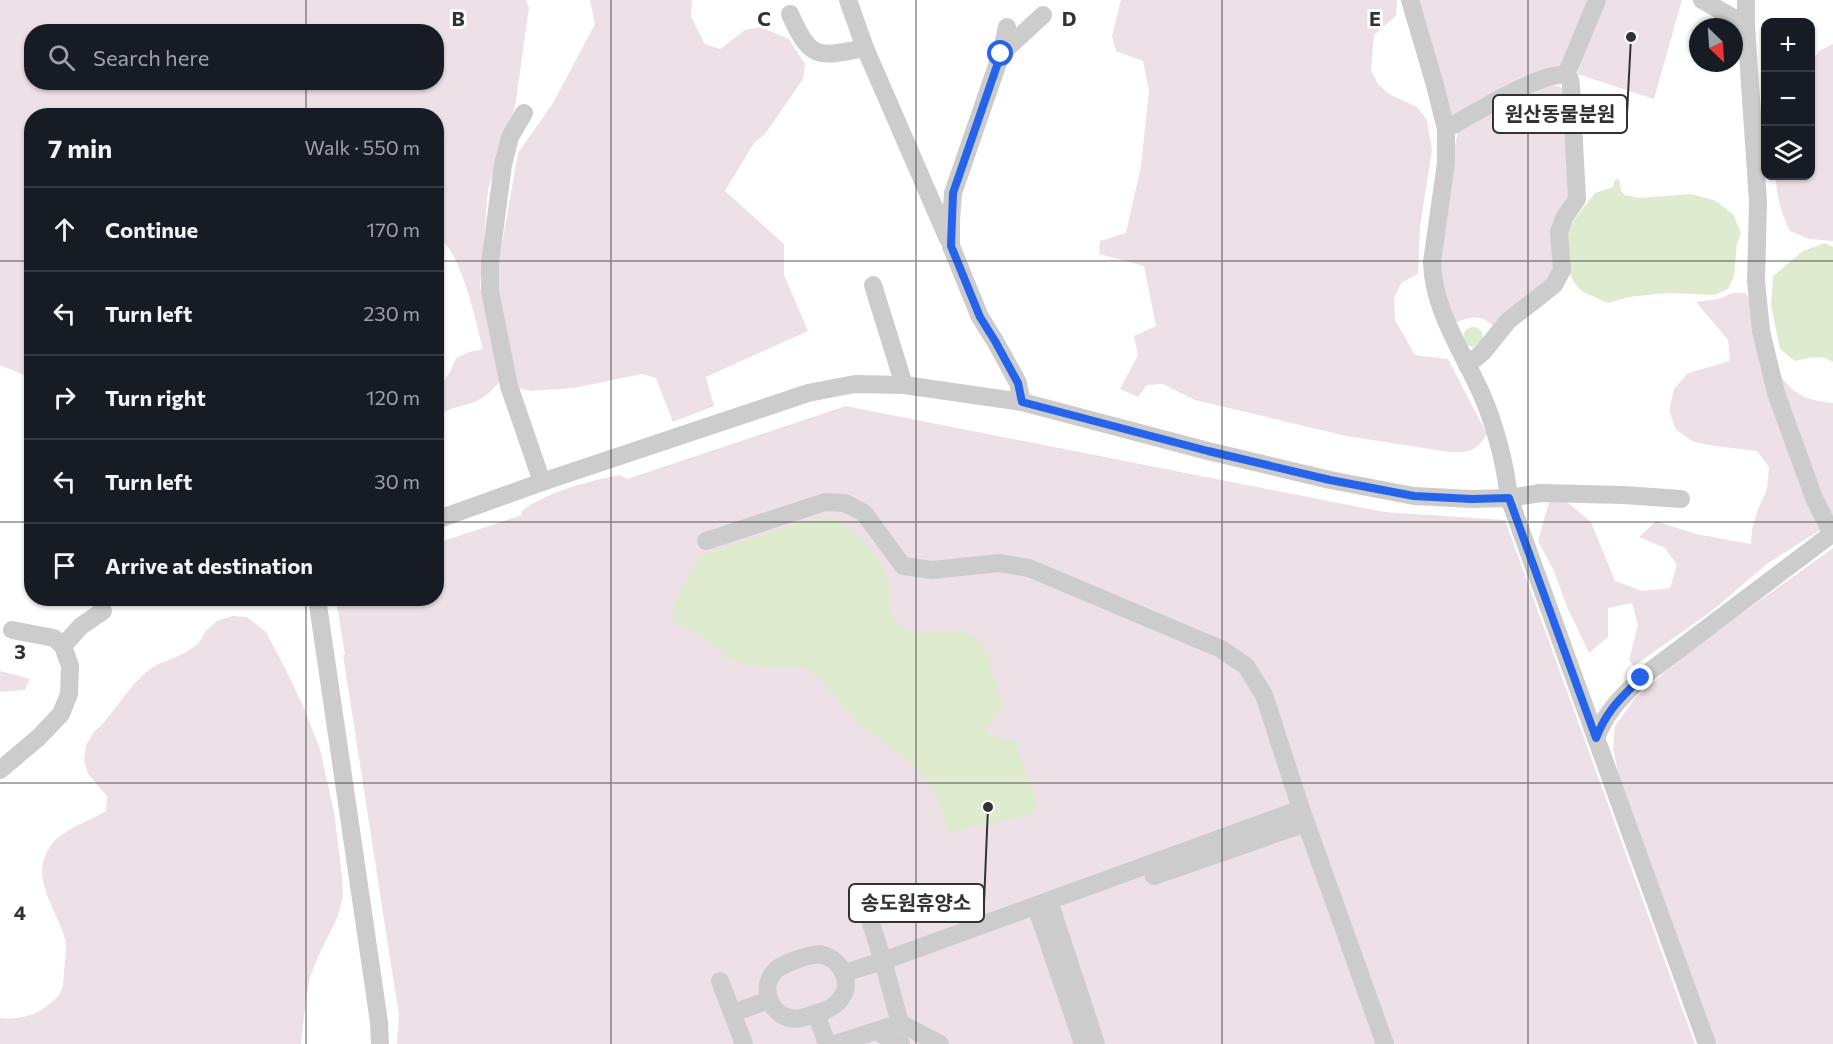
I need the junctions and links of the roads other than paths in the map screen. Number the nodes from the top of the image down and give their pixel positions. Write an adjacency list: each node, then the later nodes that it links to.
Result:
1 (848, 0): 10 (street)
2 (1410, 0): 14 (street)
3 (1597, 0): 12 (street)
4 (1702, 0): 8 (street)
5 (1746, 0): 8 (street)
6 (790, 14): 10 (street)
7 (1043, 15): 11 (street)
8 (1746, 25): 24 (street)
9 (1007, 27): 11 (street)
10 (865, 48): 15 (street)
11 (1001, 54): 15 (street)
12 (1566, 75): 14 (street); 17 (street)
13 (524, 113): 20 (street)
14 (1446, 129): 17 (street)
15 (951, 246): 19 (street)
16 (873, 285): 18 (street)
17 (1467, 365): 21 (street)
18 (904, 385): 19 (street); 20 (street)
19 (1022, 402): 21 (street)
20 (542, 482): 23 (street)
21 (1509, 498): 22 (street); 30 (street)
22 (1681, 499)
23 (444, 517)
24 (1832, 534): 30 (street)
25 (706, 541): 32 (street)
26 (318, 606): 43 (street)
27 (103, 611): 29 (street)
28 (12, 630): 29 (street)
29 (63, 646): 31 (street)
30 (1596, 738): 52 (street)
31 (0, 770)
32 (1303, 816): 34 (street); 51 (street)
33 (865, 904): 35 (street)
34 (1044, 909): 35 (street); 49 (street); 50 (street)
35 (883, 961): 36 (street); 41 (street)
36 (844, 973): 38 (street); 40 (street)
37 (720, 981): 39 (street)
38 (769, 1000): 39 (street); 40 (street)
39 (733, 1013): 44 (street)
40 (816, 1013): 45 (street)
41 (900, 1023): 42 (street); 48 (street)
42 (876, 1031): 46 (street); 47 (street)
43 (380, 1044)
44 (744, 1044)
45 (827, 1044)
46 (836, 1044)
47 (901, 1044)
48 (940, 1044)
49 (1083, 1044)
50 (1096, 1044)
51 (1385, 1044)
52 (1707, 1044)

